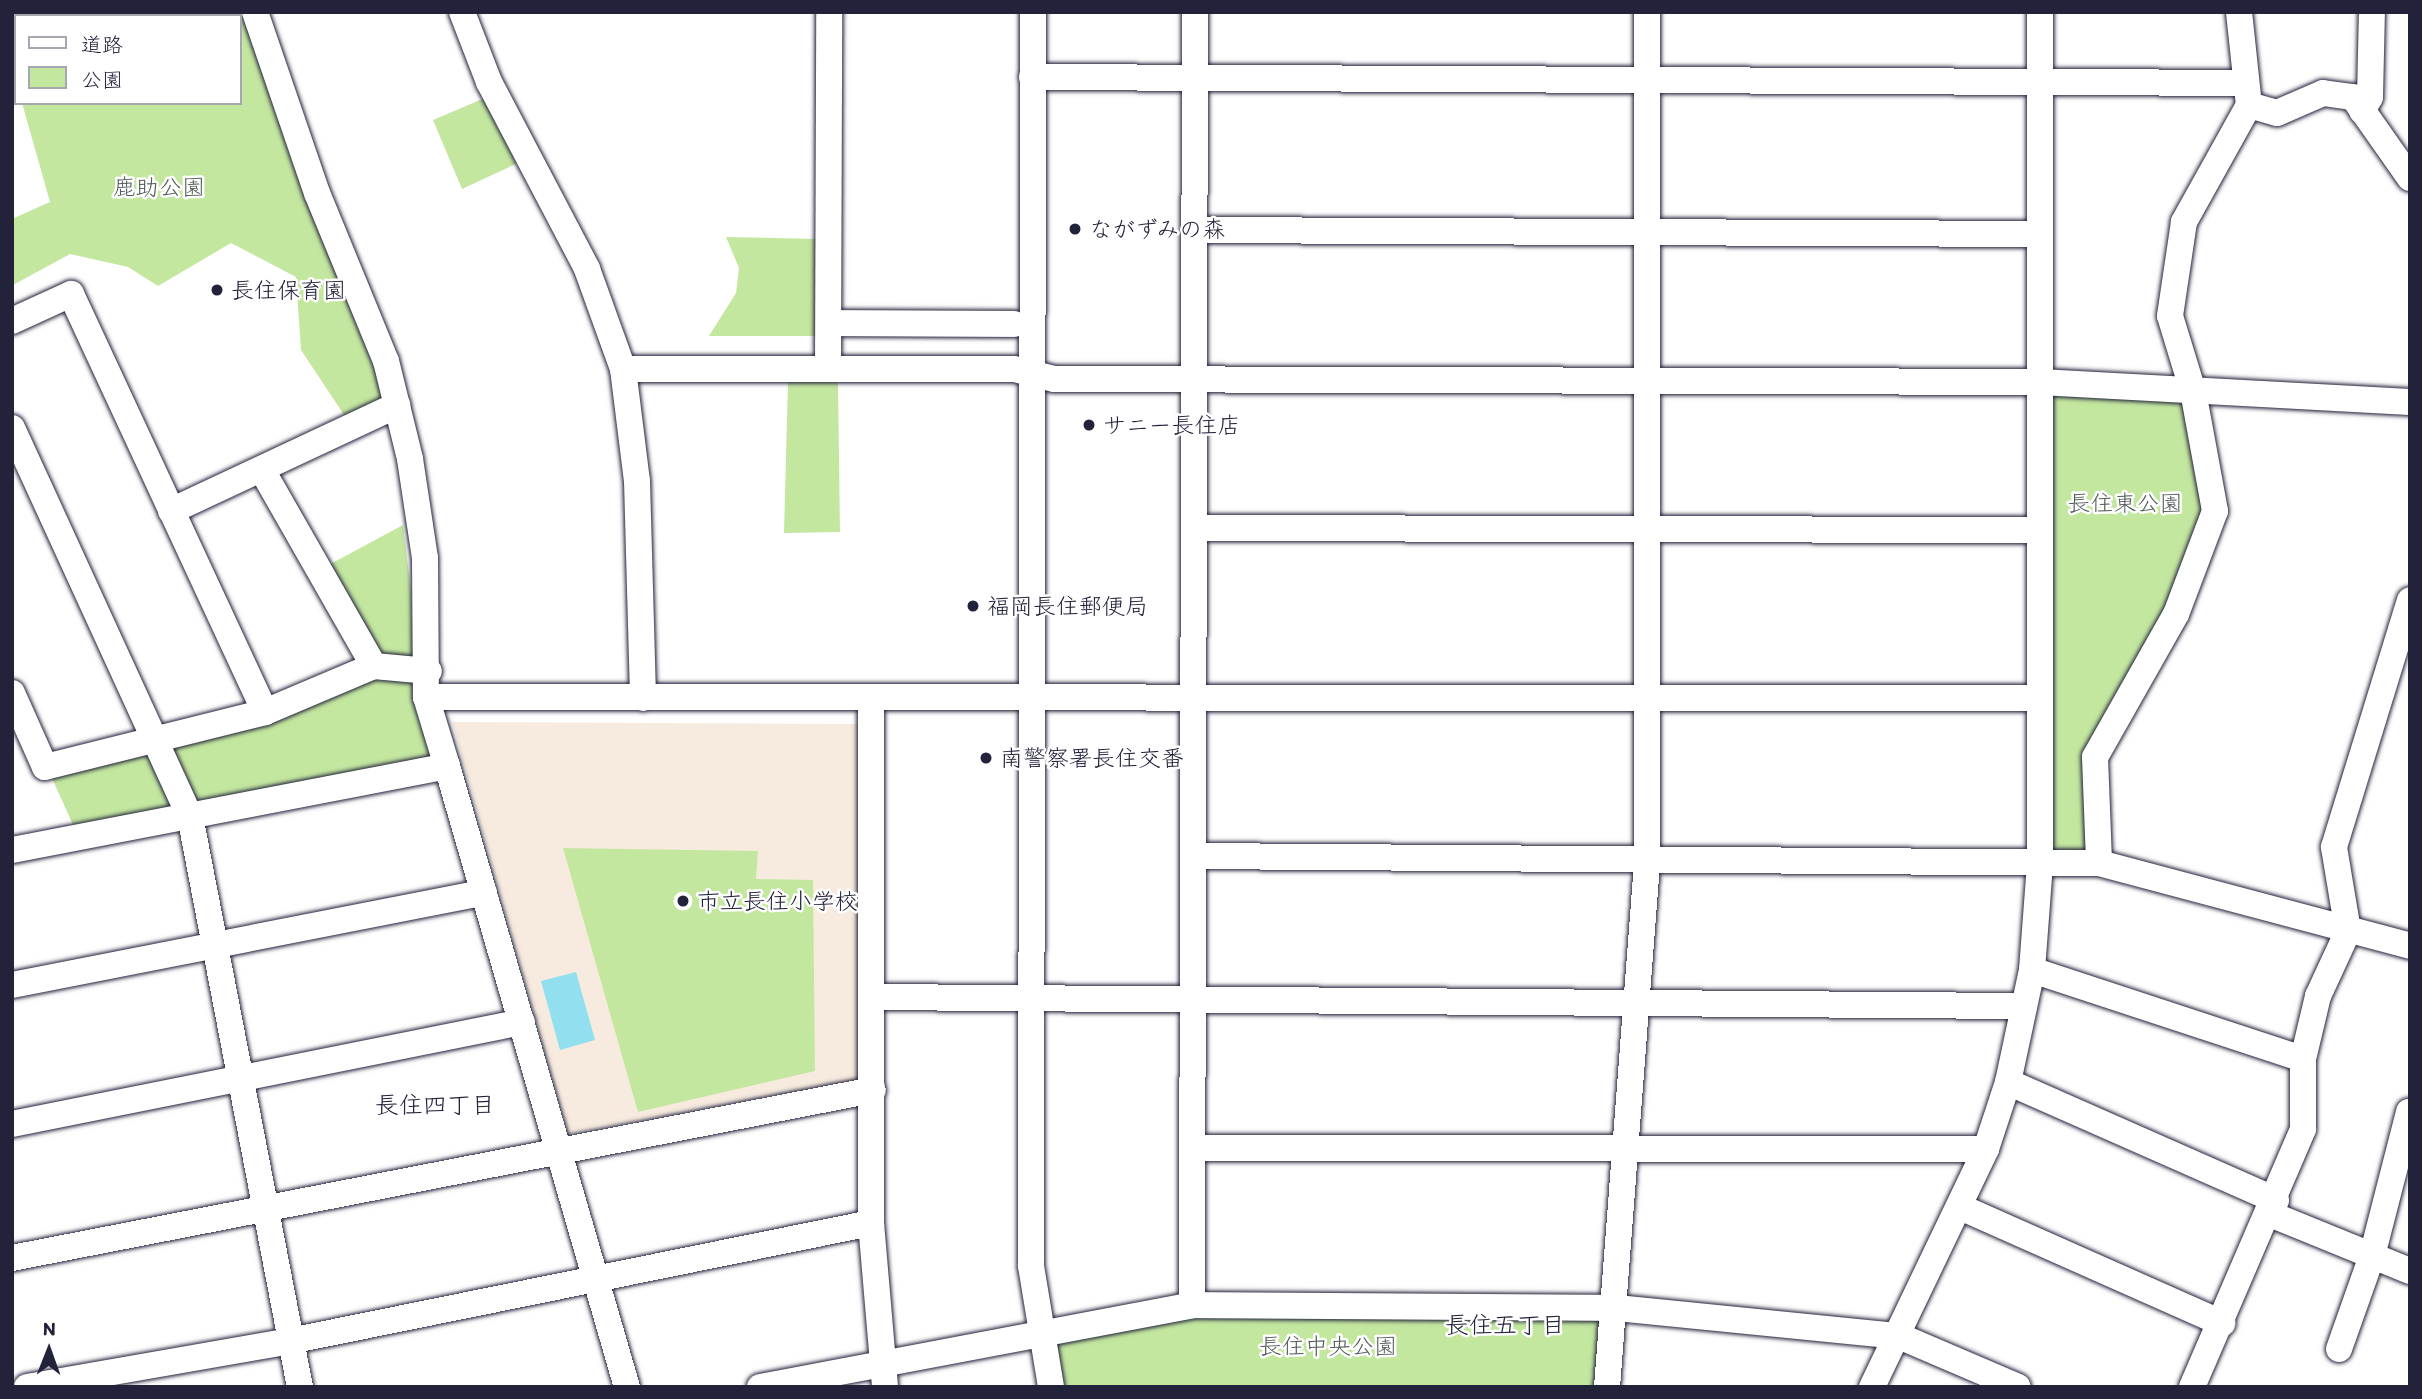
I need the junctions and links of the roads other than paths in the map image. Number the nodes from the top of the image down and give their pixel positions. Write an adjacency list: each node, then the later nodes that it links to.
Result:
1 (254, 12): 31 (street)
2 (462, 12): 24 (street)
3 (829, 12): 21 (street)
4 (1033, 12): 10 (street)
5 (1195, 12): 12 (street)
6 (1647, 12): 11 (street)
7 (2040, 12): 13 (street)
8 (2239, 12): 14 (street)
9 (2372, 12): 15 (street)
10 (1032, 77): 12 (street); 25 (street)
11 (1647, 78): 12 (street); 13 (street); 18 (street)
12 (1195, 79): 17 (street)
13 (2040, 81): 14 (street); 19 (street)
14 (2248, 94): 15 (street); 29 (street)
15 (2361, 111): 16 (street)
16 (2410, 178)
17 (1195, 230): 18 (street); 26 (street)
18 (1646, 232): 19 (street); 27 (street)
19 (2039, 234): 28 (street)
20 (12, 321): 34 (street)
21 (829, 323): 22 (street); 23 (street)
22 (1014, 324)
23 (828, 368): 24 (street); 25 (street)
24 (623, 369): 43 (street)
25 (1033, 375): 26 (street); 45 (street)
26 (1194, 379): 27 (street); 35 (street)
27 (1647, 381): 28 (street); 36 (street)
28 (2039, 382): 29 (street); 37 (street)
29 (2193, 391): 30 (street); 56 (street)
30 (2410, 402)
31 (397, 405): 33 (street); 40 (street)
32 (12, 428): 49 (street)
33 (262, 470): 34 (street); 39 (street)
34 (171, 511): 48 (street)
35 (1194, 528): 36 (street); 42 (street)
36 (1648, 529): 37 (street); 46 (street)
37 (2038, 530): 44 (street)
38 (2410, 600): 58 (street)
39 (374, 666): 40 (street); 48 (street)
40 (428, 684): 43 (street); 50 (street)
41 (12, 693): 49 (street)
42 (1193, 696): 45 (street); 46 (street); 53 (street)
43 (643, 698): 47 (street)
44 (2039, 698): 46 (street); 55 (street)
45 (1035, 699): 47 (street); 64 (street)
46 (1646, 699): 54 (street)
47 (871, 700): 63 (street)
48 (265, 712): 49 (street)
49 (154, 738): 51 (street)
50 (447, 766): 51 (street); 57 (street)
51 (190, 816): 52 (street); 60 (street)
52 (12, 850)
53 (1194, 856): 54 (street); 65 (street)
54 (1647, 863): 55 (street); 66 (street)
55 (2040, 863): 56 (street); 61 (street)
56 (2099, 863): 58 (street)
57 (484, 892): 60 (street); 68 (street)
58 (2348, 931): 59 (street); 69 (street)
59 (2410, 946)
60 (214, 948): 62 (street); 70 (street)
61 (2032, 970): 67 (street); 69 (street)
62 (12, 985)
63 (873, 997): 64 (street); 72 (street)
64 (1035, 998): 65 (street); 90 (street)
65 (1195, 999): 66 (street); 75 (street)
66 (1638, 1003): 67 (street); 76 (street)
67 (2024, 1006): 71 (street)
68 (522, 1022): 70 (street); 78 (street)
69 (2303, 1059): 81 (street)
70 (238, 1080): 74 (street); 79 (street)
71 (2008, 1082): 77 (street); 81 (street)
72 (873, 1090): 78 (street); 82 (street)
73 (2409, 1112): 83 (street)
74 (12, 1124)
75 (1194, 1148): 76 (street); 87 (street)
76 (1627, 1148): 77 (street); 88 (street)
77 (1986, 1149): 80 (street)
78 (560, 1150): 79 (street); 86 (street)
79 (263, 1207): 84 (street); 92 (street)
80 (1960, 1207): 89 (street); 91 (street)
81 (2273, 1207): 83 (street); 89 (street)
82 (871, 1223): 86 (street); 94 (street)
83 (2372, 1256): 85 (street); 93 (street)
84 (12, 1258)
85 (2410, 1271)
86 (597, 1279): 92 (street); 97 (street)
87 (1192, 1305): 88 (street); 90 (street)
88 (1617, 1308): 91 (street); 100 (street)
89 (2222, 1323): 103 (street)
90 (1038, 1333): 94 (street); 99 (street)
91 (1899, 1336): 101 (street); 102 (street)
92 (290, 1340): 95 (street); 96 (street)
93 (2339, 1349)
94 (883, 1375): 98 (street)
95 (27, 1387)
96 (300, 1387)
97 (627, 1387)
98 (760, 1387)
99 (1051, 1387)
100 (1607, 1387)
101 (1872, 1387)
102 (2018, 1387)
103 (2192, 1387)

